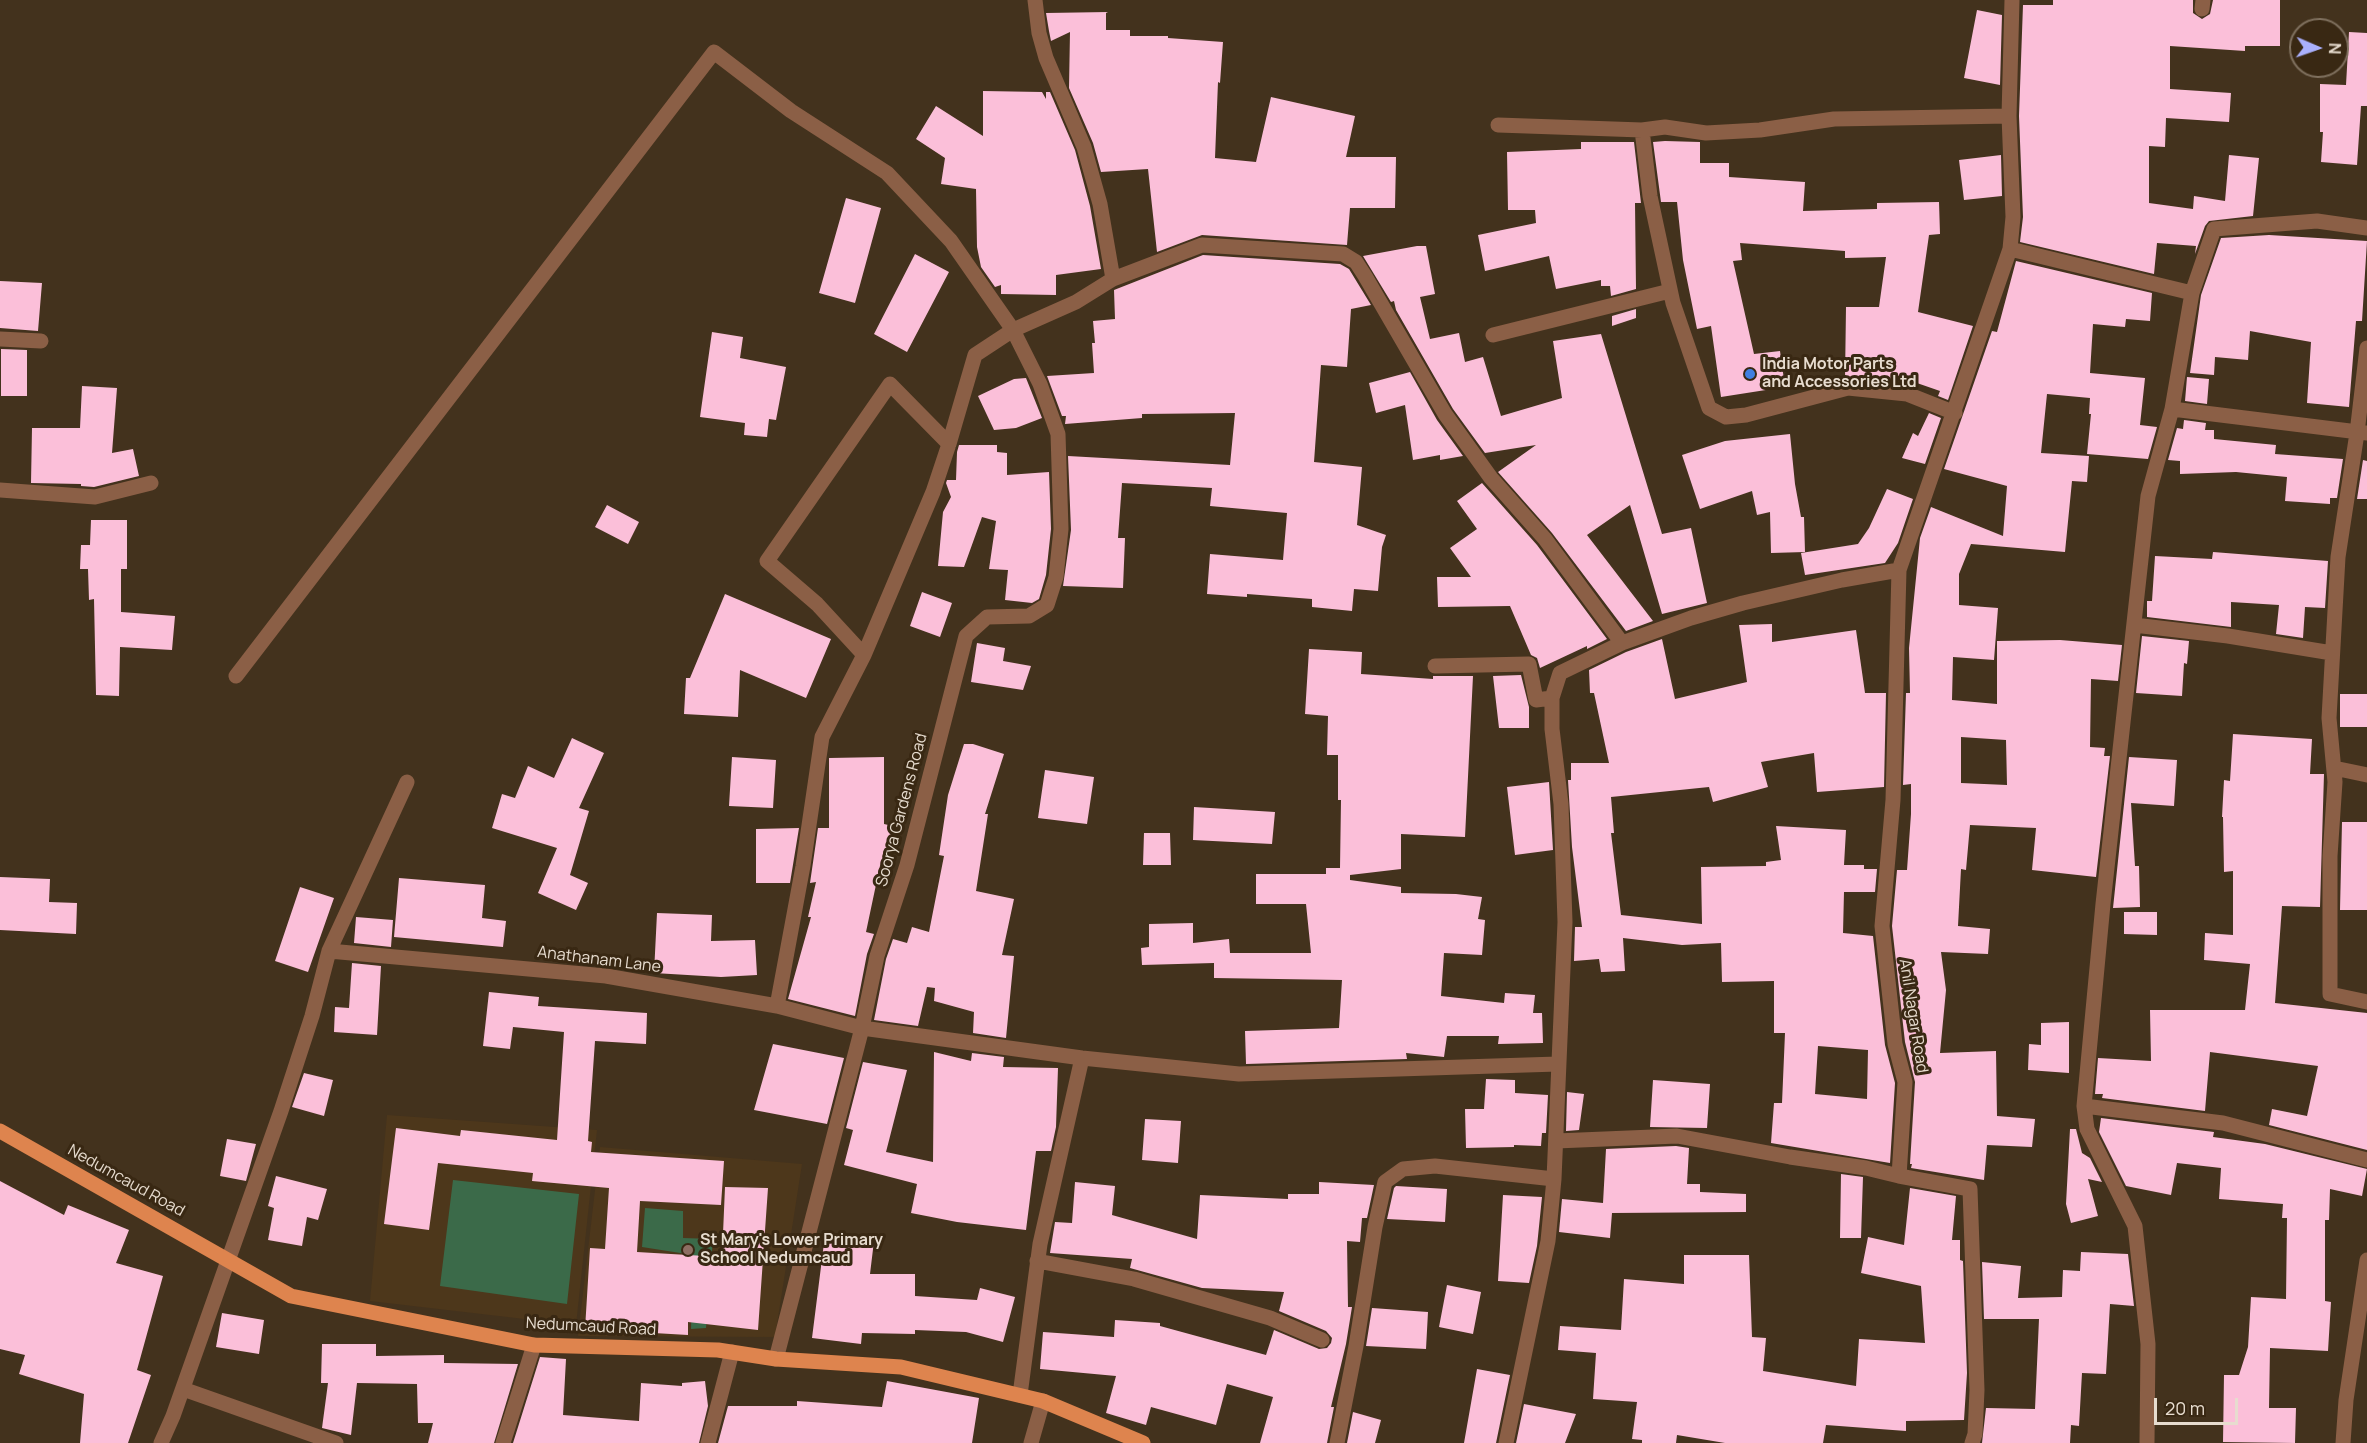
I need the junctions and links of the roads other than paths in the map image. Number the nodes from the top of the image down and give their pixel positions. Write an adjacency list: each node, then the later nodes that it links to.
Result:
1 (1035, 0): 8 (street)
2 (2012, 0): 3 (street, Anil Nagar Road)
3 (2009, 116): 5 (street); 7 (street, Anil Nagar Road)
4 (1498, 125): 5 (street)
5 (1642, 130): 9 (street)
6 (2367, 228): 10 (street)
7 (2010, 249): 10 (street); 17 (street, Anil Nagar Road)
8 (1113, 279): 11 (street); 24 (street)
9 (1670, 291): 12 (street); 17 (street)
10 (2192, 292): 16 (street)
11 (1013, 330): 19 (street); 28 (street, Soorya Gardens Road); 36 (street, Soorya Gardens Road)
12 (1493, 335)
13 (0, 339): 14 (street)
14 (41, 341)
15 (2367, 348): 18 (street)
16 (2172, 409): 18 (street); 23 (street)
17 (1955, 413): 22 (street, Anil Nagar Road)
18 (2362, 433): 25 (street)
19 (949, 444): 26 (street); 26 (street)
20 (151, 483): 21 (street)
21 (0, 490)
22 (1899, 570): 24 (street); 43 (street, Anil Nagar Road)
23 (2134, 624): 25 (street); 39 (street)
24 (1622, 643): 29 (street)
25 (2332, 653): 30 (street)
26 (864, 654): 35 (street)
27 (1435, 666): 29 (street)
28 (236, 676)
29 (1551, 698): 38 (street)
30 (2334, 768): 31 (street); 34 (street)
31 (2367, 775)
32 (407, 782): 33 (street)
33 (329, 951): 35 (street, Anathanam Lane); 45 (street)
34 (2367, 1002)
35 (777, 1006): 36 (street, Anathanam Lane)
36 (862, 1028): 37 (street, Anathanam Lane); 52 (street, Soorya Gardens Road)
37 (1082, 1058): 38 (street, Anathanam Lane); 47 (street)
38 (1558, 1064): 41 (street)
39 (2084, 1106): 42 (street); 65 (street)
40 (0, 1131): 45 (main road, Nedumcaud Road)
41 (1556, 1141): 43 (street); 44 (street)
42 (2367, 1160)
43 (1899, 1176): 64 (street)
44 (1554, 1179): 62 (street); 63 (street)
45 (228, 1259): 50 (main road, Nedumcaud Road); 53 (street)
46 (2367, 1260): 48 (street)
47 (1037, 1261): 49 (street); 54 (street)
48 (2363, 1319): 66 (street)
49 (1322, 1340)
50 (534, 1345): 51 (main road, Nedumcaud Road); 58 (street)
51 (732, 1352): 52 (main road, Nedumcaud Road); 59 (street)
52 (776, 1359): 54 (main road, Nedumcaud Road)
53 (183, 1389): 56 (street); 57 (street)
54 (1020, 1395): 55 (main road, Nedumcaud Road)
55 (1043, 1401): 60 (street); 61 (main road, Nedumcaud Road)
56 (160, 1443)
57 (336, 1443)
58 (503, 1443)
59 (708, 1443)
60 (1031, 1443)
61 (1143, 1443)
62 (1337, 1443)
63 (1506, 1443)
64 (1972, 1443)
65 (2147, 1443)
66 (2343, 1443)

